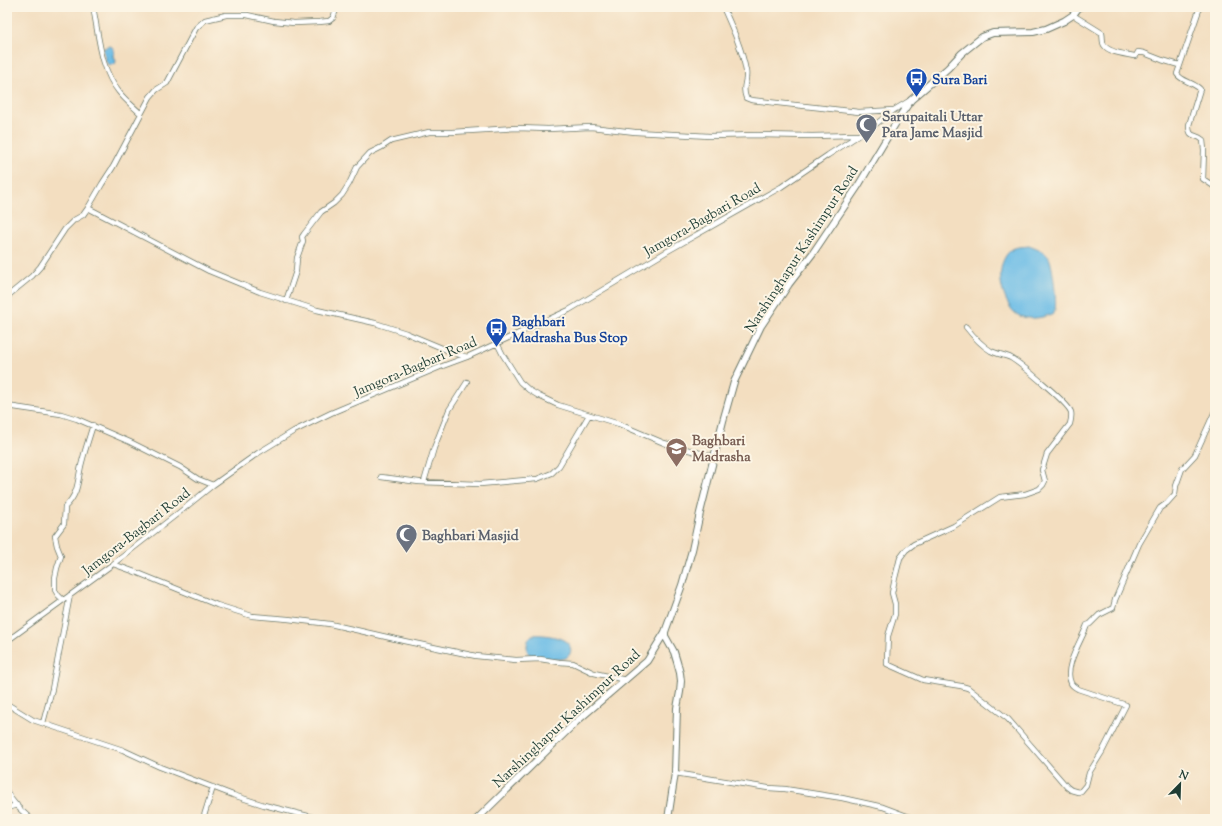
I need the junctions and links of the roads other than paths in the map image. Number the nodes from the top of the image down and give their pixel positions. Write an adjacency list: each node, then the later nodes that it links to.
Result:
1 (93, 7): 10 (street)
2 (337, 7): 10 (street)
3 (722, 7): 9 (street)
4 (1079, 7): 6 (main road, Narshinghapur Kashimpur Road)
5 (1200, 7): 7 (street)
6 (1073, 15): 7 (street); 8 (main road, Narshinghapur Kashimpur Road)
7 (1179, 65): 12 (street)
8 (911, 100): 9 (street, Jamgora-Bagbari Road); 24 (main road, Narshinghapur Kashimpur Road)
9 (894, 110): 11 (street, Jamgora-Bagbari Road)
10 (141, 114): 13 (street)
11 (858, 135): 15 (street); 17 (street, Jamgora-Bagbari Road)
12 (1215, 187)
13 (88, 208): 14 (street); 15 (street)
14 (8, 295)
15 (286, 301): 18 (street)
16 (966, 327): 21 (street)
17 (497, 343): 18 (street, Jamgora-Bagbari Road); 22 (street)
18 (468, 357): 27 (street, Jamgora-Bagbari Road)
19 (467, 382): 26 (street)
20 (7, 406): 23 (street)
21 (1215, 411)
22 (589, 415): 24 (street); 26 (street)
23 (93, 426): 27 (street); 30 (street)
24 (714, 457): 31 (main road, Narshinghapur Kashimpur Road)
25 (381, 477): 26 (street)
26 (424, 482)
27 (213, 485): 28 (street, Jamgora-Bagbari Road)
28 (113, 564): 29 (street, Jamgora-Bagbari Road); 33 (street)
29 (70, 595): 30 (street, Jamgora-Bagbari Road); 35 (street)
30 (63, 600): 32 (street, Jamgora-Bagbari Road)
31 (665, 632): 33 (main road, Narshinghapur Kashimpur Road); 36 (main road)
32 (7, 641)
33 (626, 680): 44 (main road, Narshinghapur Kashimpur Road)
34 (7, 704): 35 (street)
35 (43, 723): 37 (street)
36 (675, 773): 45 (main road); 46 (street)
37 (213, 787): 42 (street); 43 (street)
38 (7, 792): 39 (street)
39 (17, 805): 40 (street); 41 (street)
40 (7, 808)
41 (31, 819)
42 (203, 819)
43 (320, 819)
44 (477, 819)
45 (668, 819)
46 (915, 819)

